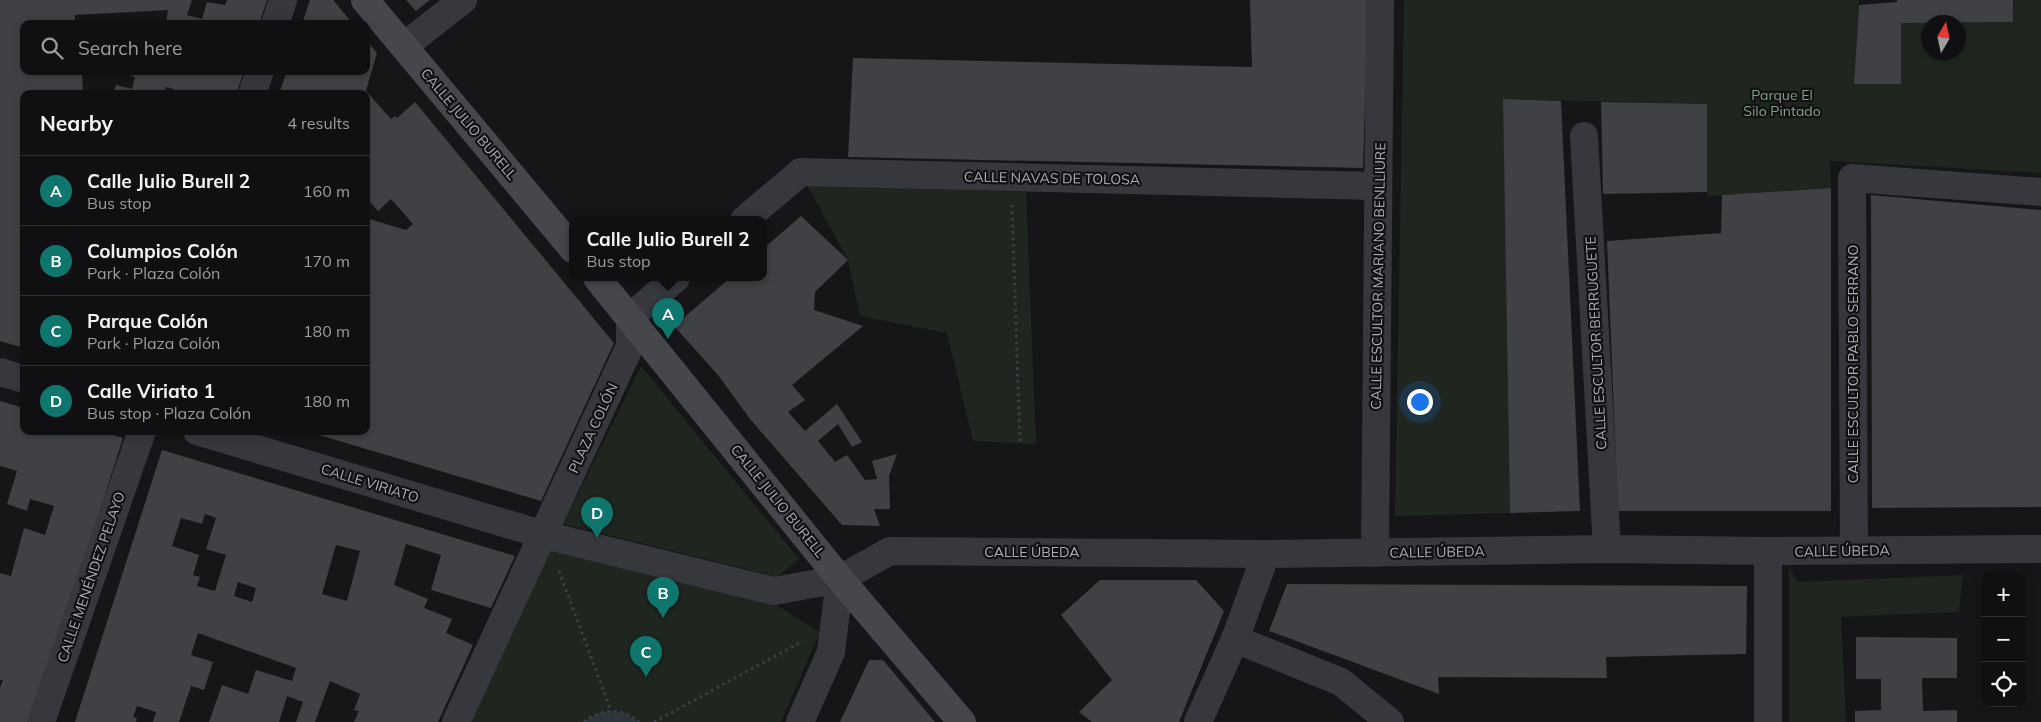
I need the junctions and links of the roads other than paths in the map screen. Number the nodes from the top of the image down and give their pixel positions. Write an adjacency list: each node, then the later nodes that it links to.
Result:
1 (283, 0): 5 (street)
2 (365, 0): 6 (main road, CALLE JULIO BURELL)
3 (464, 0): 6 (street)
4 (1380, 0): 10 (street, CALLE ESCULTOR MARIANO BENLLIURE)
5 (276, 20)
6 (404, 46): 13 (main road, CALLE JULIO BURELL)
7 (259, 75): 8 (street)
8 (253, 90)
9 (1584, 136): 23 (street, CALLE ESCULTOR BERRUGUETE)
10 (1378, 186): 12 (street, CALLE NAVAS DE TOLOSA); 26 (street, CALLE ESCULTOR MARIANO BENLLIURE)
11 (2041, 192): 24 (street, CALLE ESCULTOR PABLO SERRANO)
12 (749, 216)
13 (569, 244)
14 (600, 281): 16 (main road, CALLE JULIO BURELL)
15 (672, 281): 16 (street)
16 (630, 317): 21 (street, PLAZA COLÓN); 28 (main road, CALLE JULIO BURELL)
17 (0, 372): 18 (street)
18 (20, 378)
19 (141, 435): 30 (street, CALLE MENÉNDEZ PELAYO)
20 (210, 435): 21 (street, CALLE VIRIATO)
21 (544, 535): 28 (street); 31 (street, PLAZA COLÓN)
22 (2041, 549): 24 (street, CALLE ÚBEDA)
23 (1608, 550): 25 (street, CALLE ÚBEDA); 26 (street, CALLE ÚBEDA)
24 (1854, 550): 25 (street, CALLE ÚBEDA)
25 (1768, 551): 36 (street)
26 (1375, 553): 27 (street, CALLE ÚBEDA)
27 (1266, 554): 28 (street, CALLE ÚBEDA); 29 (street)
28 (840, 579): 32 (street); 33 (main road, CALLE JULIO BURELL)
29 (1235, 639): 34 (street); 35 (street)
30 (41, 722)
31 (456, 722)
32 (800, 722)
33 (962, 722)
34 (1198, 722)
35 (1390, 722)
36 (1768, 722)

